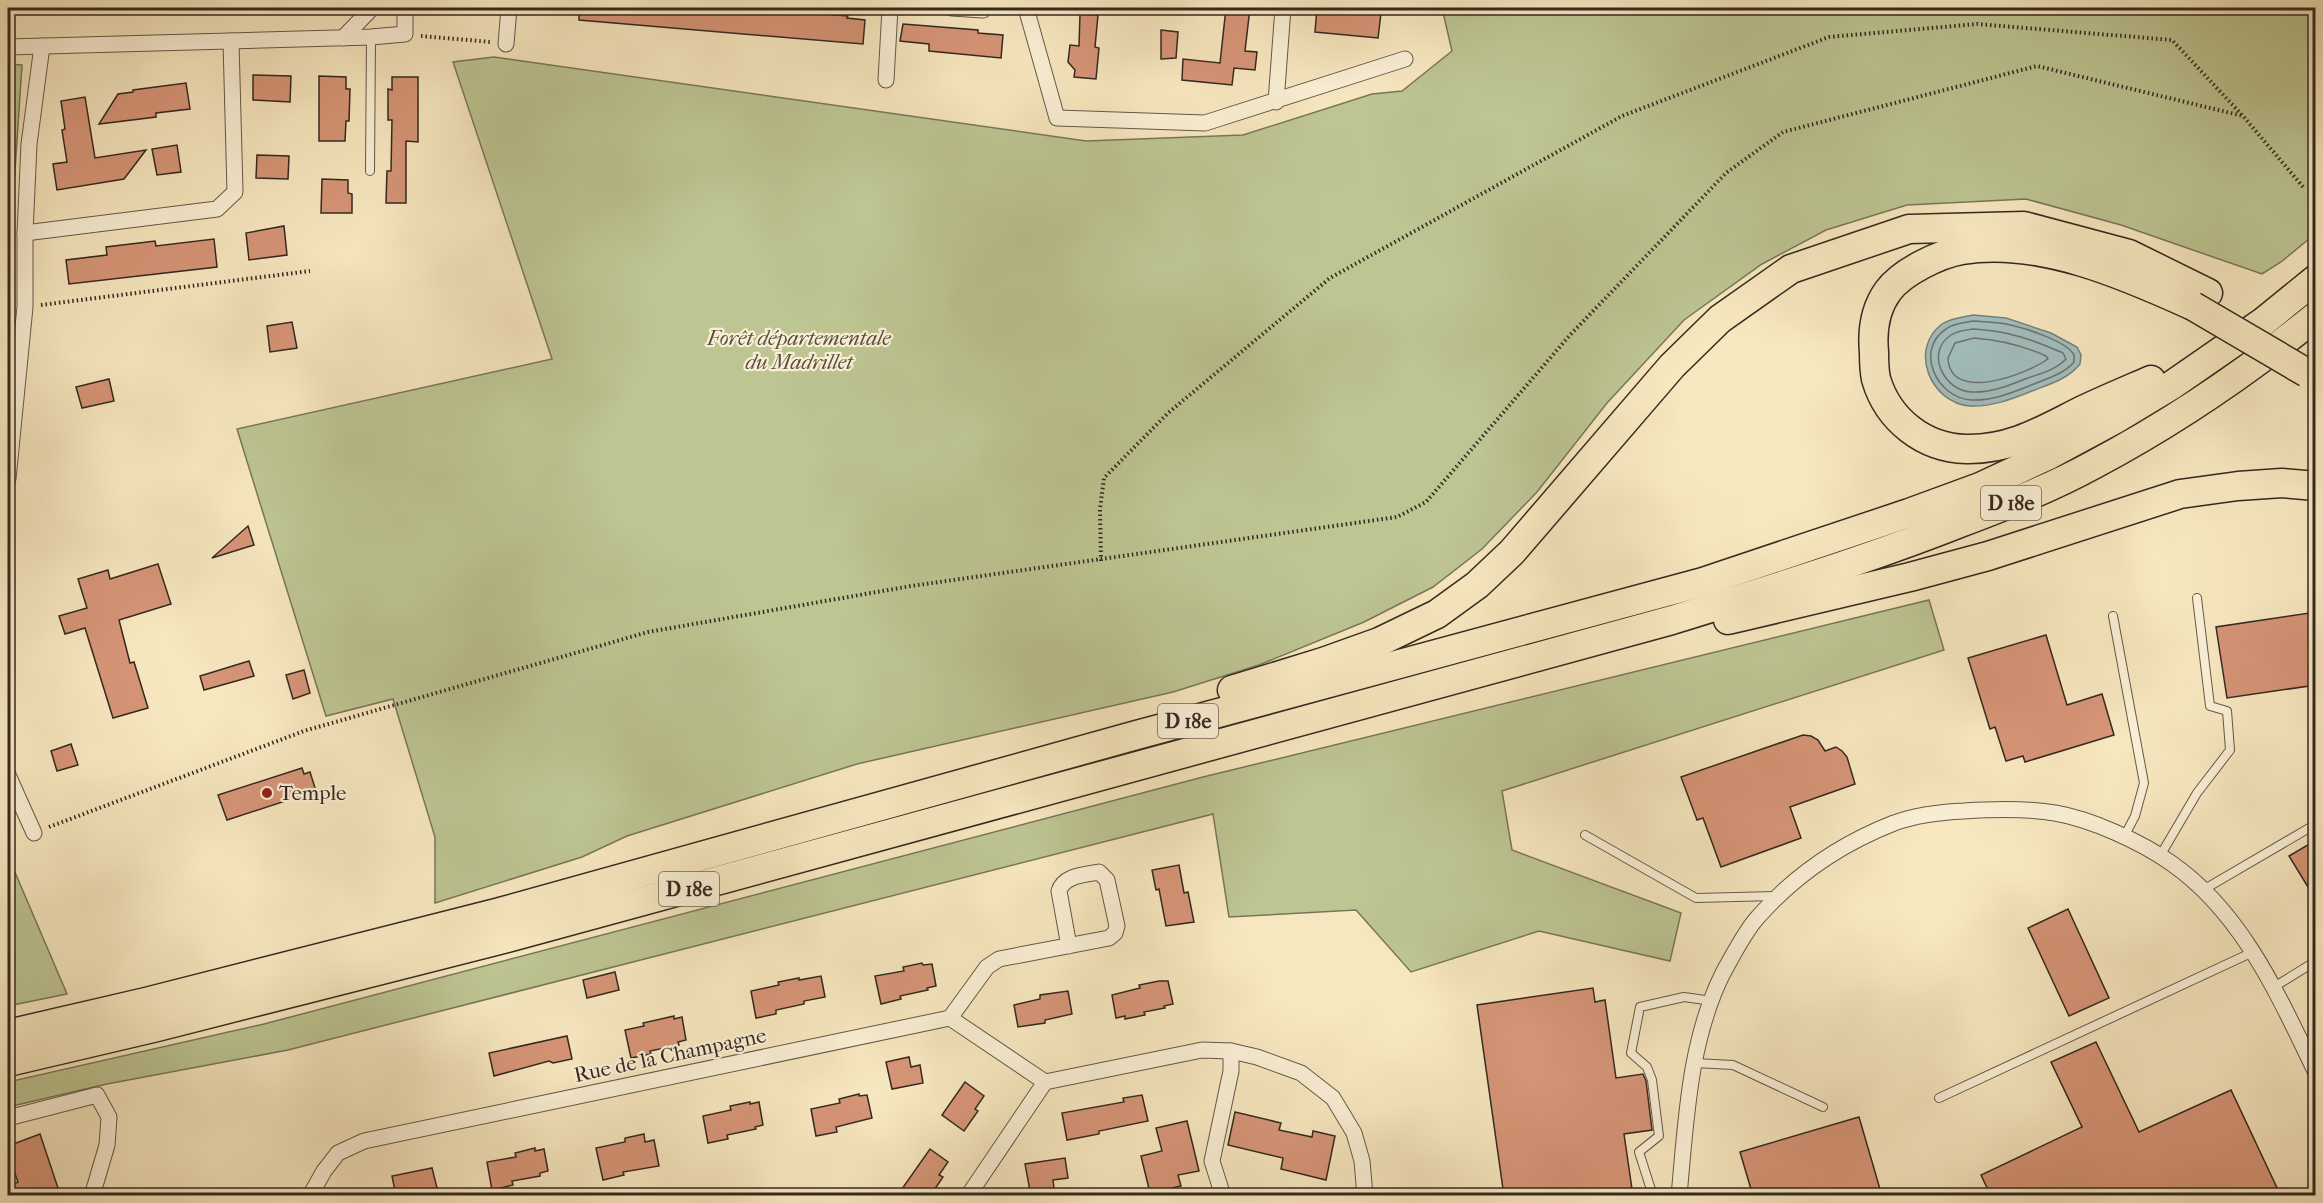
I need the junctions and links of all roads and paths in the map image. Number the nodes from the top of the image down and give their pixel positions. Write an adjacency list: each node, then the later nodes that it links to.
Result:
1 (372, 8): 10 (street)
2 (405, 8): 9 (street)
3 (509, 8): 13 (street)
4 (890, 8): 17 (street)
5 (952, 8): 8 (street)
6 (1026, 8): 18 (street)
7 (1283, 8): 18 (street)
8 (983, 10)
9 (405, 34): 11 (street); 13 (path)
10 (343, 38): 11 (street); 12 (street)
11 (371, 38): 20 (lane)
12 (231, 41): 14 (street); 22 (street)
13 (506, 44)
14 (42, 46): 15 (street); 22 (street)
15 (8, 47)
16 (1405, 59): 18 (street)
17 (886, 80)
18 (1276, 102)
19 (2244, 116): 21 (path); 32 (path); 32 (path)
20 (370, 171)
21 (2304, 188)
22 (25, 233): 26 (street)
23 (310, 271): 26 (path)
24 (2316, 279): 28 (highway, D 18e)
25 (2200, 300): 28 (highway); 29 (highway); 36 (highway)
26 (25, 307): 30 (street)
27 (2316, 316): 35 (highway, D 18e)
28 (2235, 342): 36 (highway, D 18e)
29 (2313, 369)
30 (8, 479)
31 (2316, 486): 35 (highway)
32 (1101, 561): 39 (path)
33 (2197, 598): 42 (lane)
34 (2113, 616): 41 (lane)
35 (1672, 620): 53 (highway, D 18e)
36 (1133, 736): 51 (highway, D 18e)
37 (8, 775): 39 (street)
38 (2316, 824): 43 (lane)
39 (34, 833)
40 (1585, 835): 44 (lane)
41 (2124, 837): 42 (street); 44 (street)
42 (2160, 856): 43 (street)
43 (2203, 890): 46 (street)
44 (1780, 896): 49 (street)
45 (1069, 946): 45 (street); 50 (street)
46 (2253, 952): 48 (street); 57 (lane)
47 (2316, 961): 48 (lane)
48 (2274, 987): 55 (street)
49 (1712, 1001): 54 (street); 65 (lane)
50 (950, 1017): 56 (street); 61 (street, Rue de la Champagne)
51 (8, 1034)
52 (1232, 1051): 56 (street); 63 (street); 64 (street)
53 (8, 1062)
54 (1695, 1063): 58 (lane); 66 (street)
55 (2316, 1073)
56 (1045, 1082): 62 (street)
57 (1939, 1098)
58 (1823, 1107)
59 (8, 1118): 60 (street)
60 (92, 1196)
61 (310, 1196)
62 (968, 1196)
63 (1223, 1196)
64 (1365, 1196)
65 (1653, 1196)
66 (1679, 1196)

